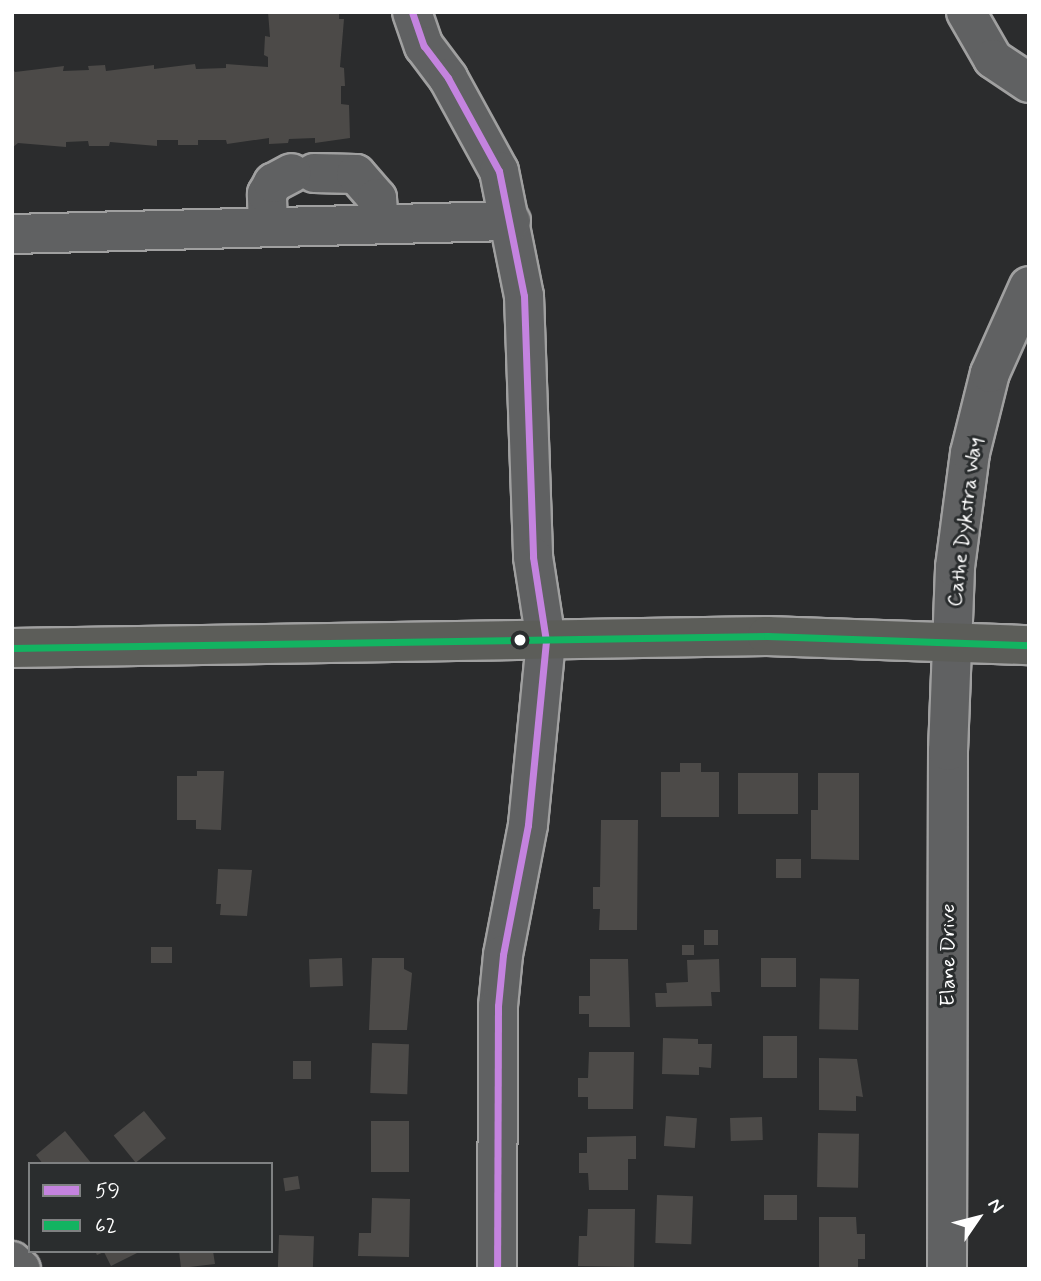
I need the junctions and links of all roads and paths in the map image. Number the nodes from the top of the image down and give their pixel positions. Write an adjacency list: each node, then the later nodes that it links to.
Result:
1 (412, 12): 4 (street)
2 (966, 12): 3 (street)
3 (1029, 83)
4 (511, 221): 5 (street); 9 (street)
5 (379, 224): 6 (street); 6 (street)
6 (268, 227): 7 (street)
7 (12, 234)
8 (1029, 286): 10 (street, Cathe Dykstra Way)
9 (546, 641): 10 (highway); 12 (highway); 15 (street)
10 (951, 642): 11 (highway); 16 (street, Elane Drive)
11 (1029, 645)
12 (12, 648)
13 (12, 1261): 14 (street)
14 (21, 1269)
15 (498, 1269)
16 (947, 1269)

